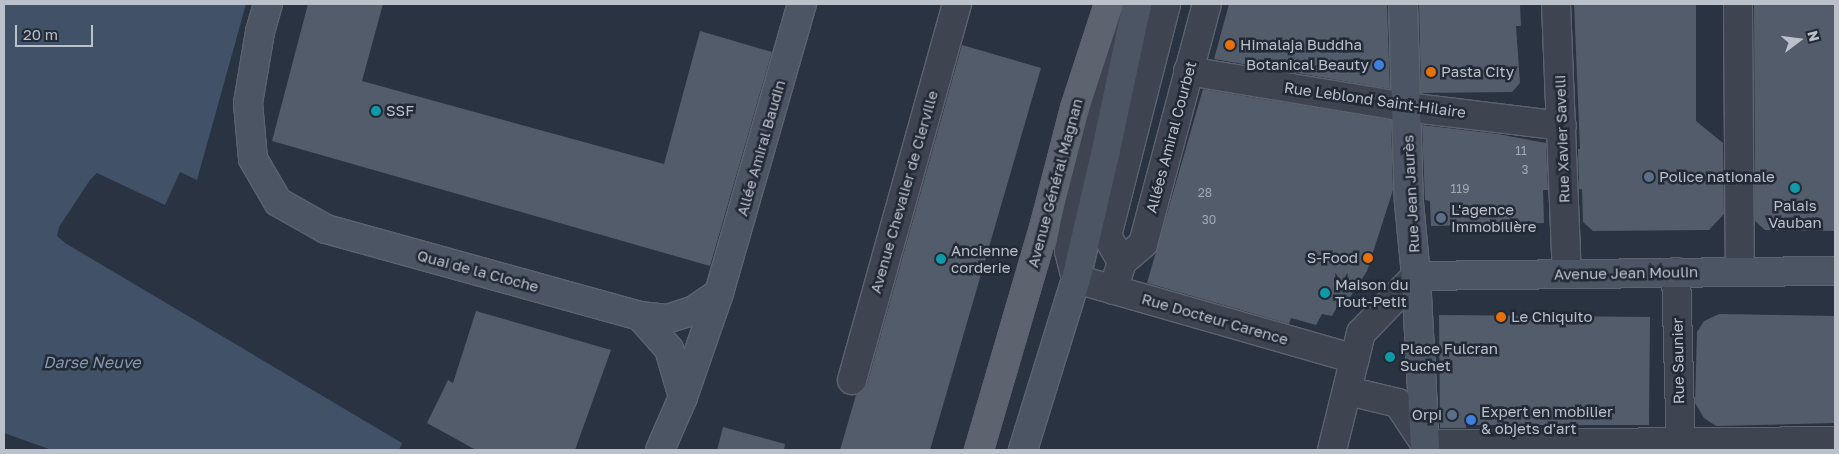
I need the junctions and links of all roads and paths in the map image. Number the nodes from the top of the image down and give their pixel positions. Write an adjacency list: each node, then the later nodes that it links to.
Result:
1 (268, 4): 24 (street, Quai de la Cloche)
2 (802, 4): 23 (street, Allée Amiral Baudin)
3 (957, 4): 26 (street, Avenue Chevalier de Clerville)
4 (1109, 4): 34 (main road, Avenue Général Magnan)
5 (1116, 4): 21 (street, Avenue Général Magnan)
6 (1137, 4): 21 (street)
7 (1166, 4): 15 (street)
8 (1207, 4): 12 (street, Allées Amiral Courbet)
9 (1403, 4): 13 (street, Rue Jean Jaurès)
10 (1556, 4): 14 (street, Rue Xavier Savelli)
11 (1738, 4): 16 (street)
12 (1188, 71): 13 (street, Rue Leblond Saint-Hilaire); 15 (street, Allées Amiral Courbet)
13 (1406, 107): 14 (street, Rue Leblond Saint-Hilaire); 20 (street, Rue Jean Jaurès)
14 (1562, 126): 19 (street, Rue Xavier Savelli)
15 (1122, 262): 22 (street, Allées Amiral Courbet)
16 (1740, 271): 17 (street, Avenue Jean Moulin); 18 (street, Avenue Jean Moulin)
17 (1835, 271)
18 (1676, 272): 19 (street, Avenue Jean Moulin); 30 (street, Rue Saunier)
19 (1567, 274): 20 (street, Avenue Jean Moulin)
20 (1416, 276): 25 (street); 31 (street, Rue Jean Jaurès)
21 (1076, 279): 22 (street, Rue Docteur Carence); 35 (street)
22 (1112, 290): 25 (street, Rue Docteur Carence)
23 (719, 293): 24 (street, Quai de la Cloche); 28 (street, Allée Amiral Baudin)
24 (640, 316): 28 (street)
25 (1355, 359): 27 (street)
26 (852, 380)
27 (1348, 391): 31 (street); 36 (street)
28 (683, 397): 33 (street, Allée Amiral Baudin)
29 (1835, 441): 30 (street)
30 (1680, 446): 32 (street)
31 (1425, 447): 32 (street)
32 (1575, 447)
33 (660, 450)
34 (979, 450)
35 (1023, 450)
36 (1332, 450)

